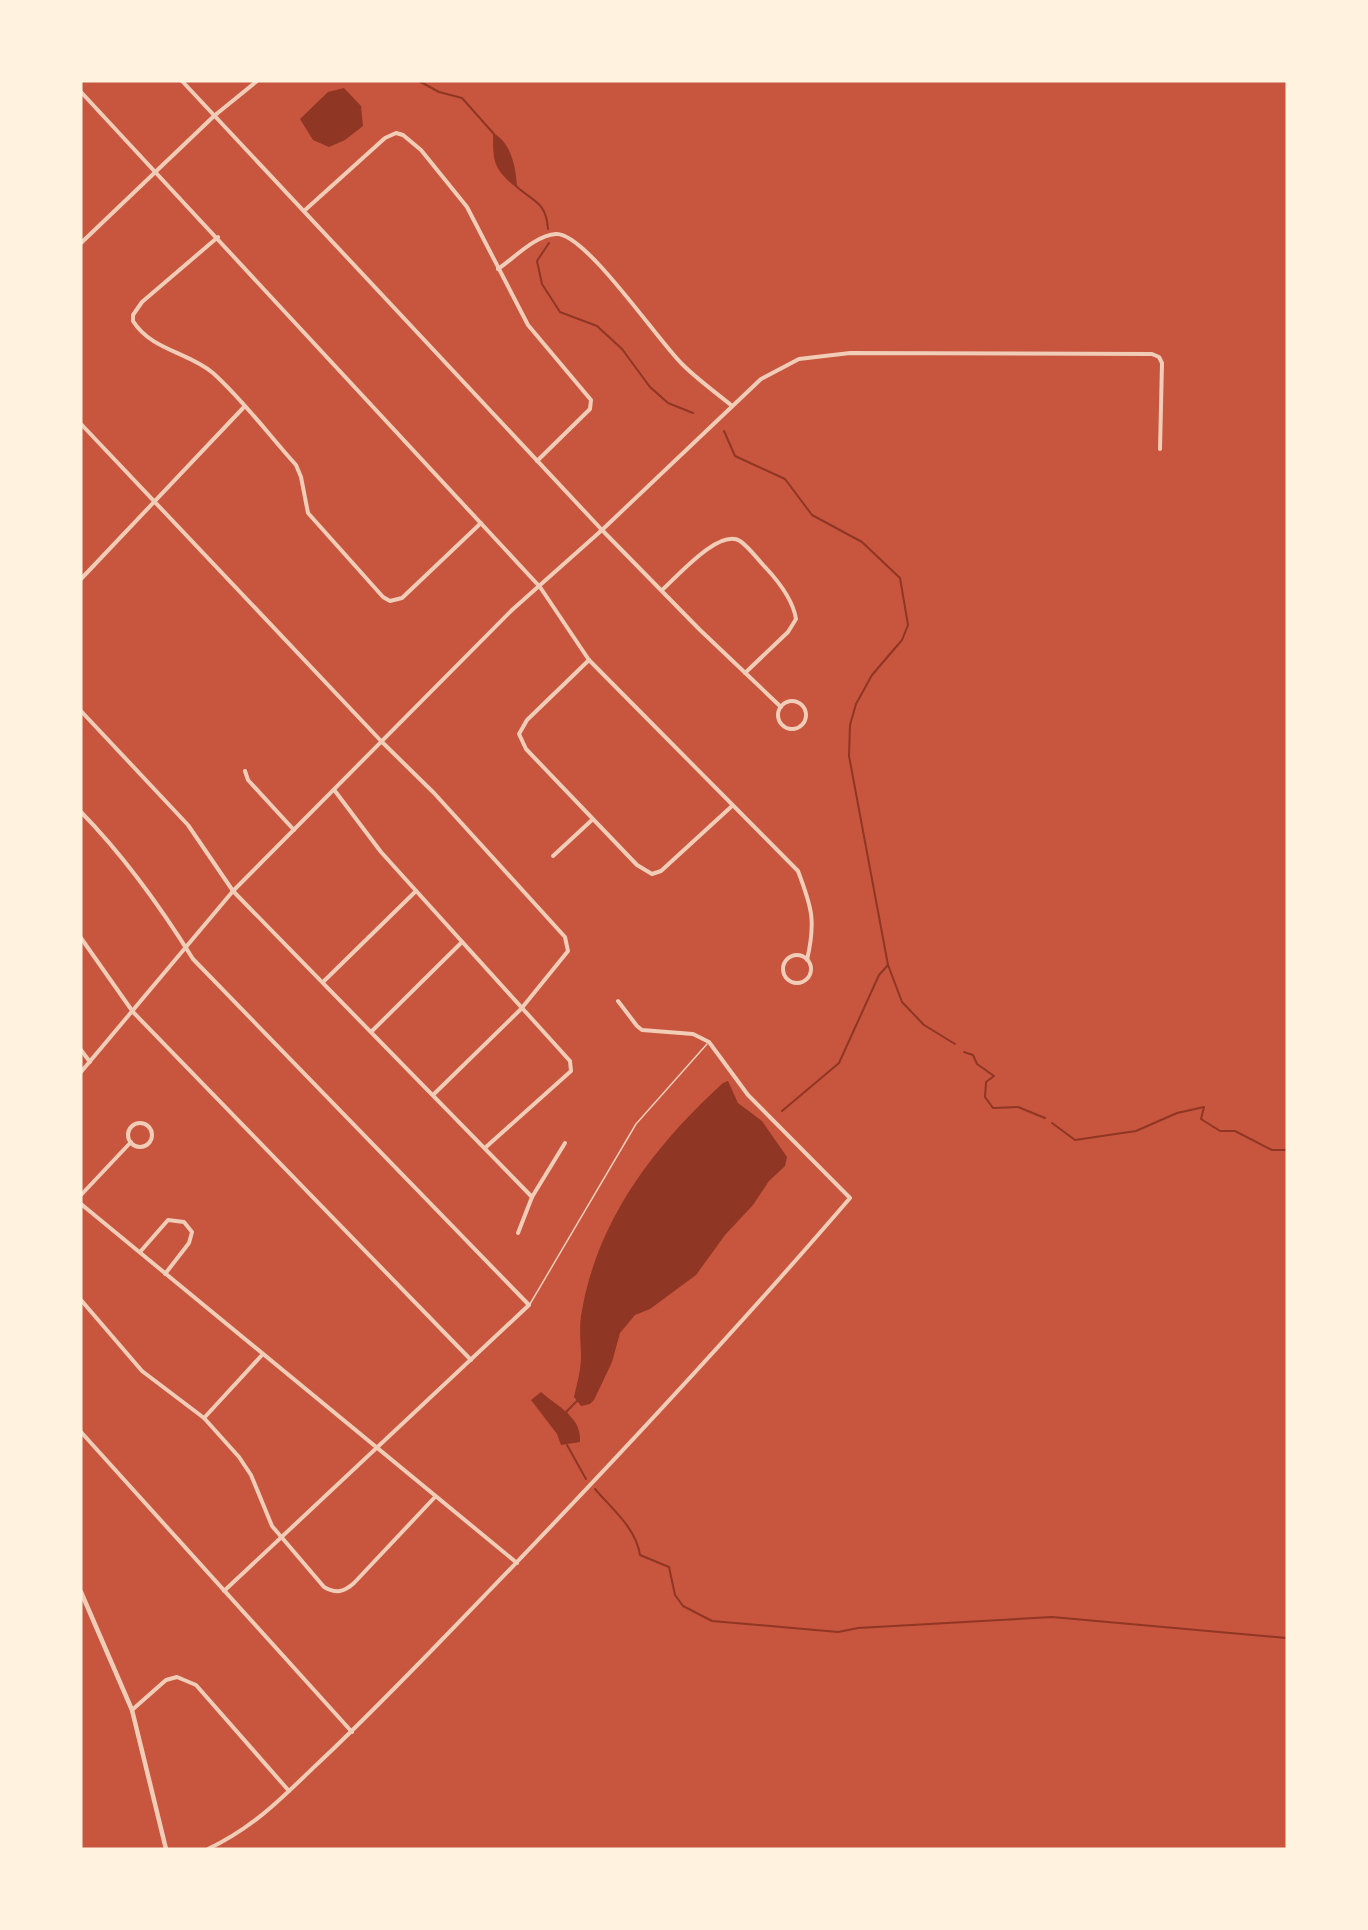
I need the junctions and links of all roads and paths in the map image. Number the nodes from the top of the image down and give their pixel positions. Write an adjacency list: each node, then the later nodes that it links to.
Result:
1 (182, 81): 4 (street)
2 (257, 81): 4 (street)
3 (81, 92): 5 (street)
4 (214, 116): 5 (street); 6 (street)
5 (156, 172): 7 (street); 8 (street)
6 (304, 211): 9 (street); 14 (street)
7 (218, 237): 11 (street); 16 (street)
8 (81, 243)
9 (498, 269): 10 (street); 14 (street)
10 (731, 405): 13 (street); 17 (street)
11 (244, 407): 15 (street); 16 (street)
12 (81, 424): 15 (street)
13 (1160, 449)
14 (537, 461): 17 (street)
15 (153, 500): 18 (street); 25 (street)
16 (481, 523): 19 (street)
17 (602, 530): 19 (street); 20 (street)
18 (81, 579)
19 (540, 587): 21 (street); 25 (street)
20 (662, 590): 22 (street); 22 (street)
21 (589, 660): 28 (street); 30 (street)
22 (745, 673): 23 (street)
23 (781, 707): 23 (street)
24 (81, 711): 33 (street)
25 (382, 742): 27 (street); 41 (street)
26 (245, 771): 31 (street)
27 (335, 791): 31 (street); 34 (street)
28 (732, 806): 30 (street); 38 (street)
29 (81, 812): 37 (street)
30 (593, 819): 32 (street)
31 (294, 830): 33 (street)
32 (553, 856)
33 (233, 891): 37 (street); 39 (street)
34 (416, 891): 36 (street); 39 (street)
35 (81, 938): 42 (street)
36 (462, 942): 41 (street); 43 (street)
37 (186, 948): 42 (street); 59 (street)
38 (807, 960): 38 (street)
39 (324, 982): 43 (street)
40 (618, 1001): 44 (street)
41 (521, 1009): 48 (street); 51 (street)
42 (133, 1012): 46 (street); 61 (street)
43 (372, 1031): 48 (street)
44 (709, 1042): 59 (lane); 67 (street)
45 (81, 1050): 46 (street)
46 (90, 1062): 47 (street)
47 (81, 1072)
48 (433, 1095): 51 (street)
49 (131, 1142): 49 (street); 52 (street)
50 (565, 1143): 53 (street)
51 (486, 1147): 53 (street)
52 (81, 1195)
53 (532, 1197): 55 (street)
54 (81, 1204): 56 (street)
55 (518, 1233)
56 (139, 1252): 57 (street); 57 (street)
57 (165, 1274): 60 (street)
58 (81, 1300): 62 (street)
59 (529, 1305): 61 (street)
60 (262, 1355): 62 (street); 64 (street)
61 (471, 1360): 64 (street)
62 (204, 1418): 66 (street)
63 (81, 1432): 68 (street)
64 (377, 1448): 65 (street); 66 (street)
65 (435, 1497): 66 (street); 67 (street)
66 (280, 1538): 68 (street)
67 (517, 1563): 71 (street)
68 (224, 1591): 71 (street)
69 (81, 1592): 70 (street)
70 (132, 1710): 72 (street); 73 (street)
71 (352, 1732): 72 (street)
72 (289, 1791): 74 (street)
73 (166, 1849)
74 (208, 1849)

